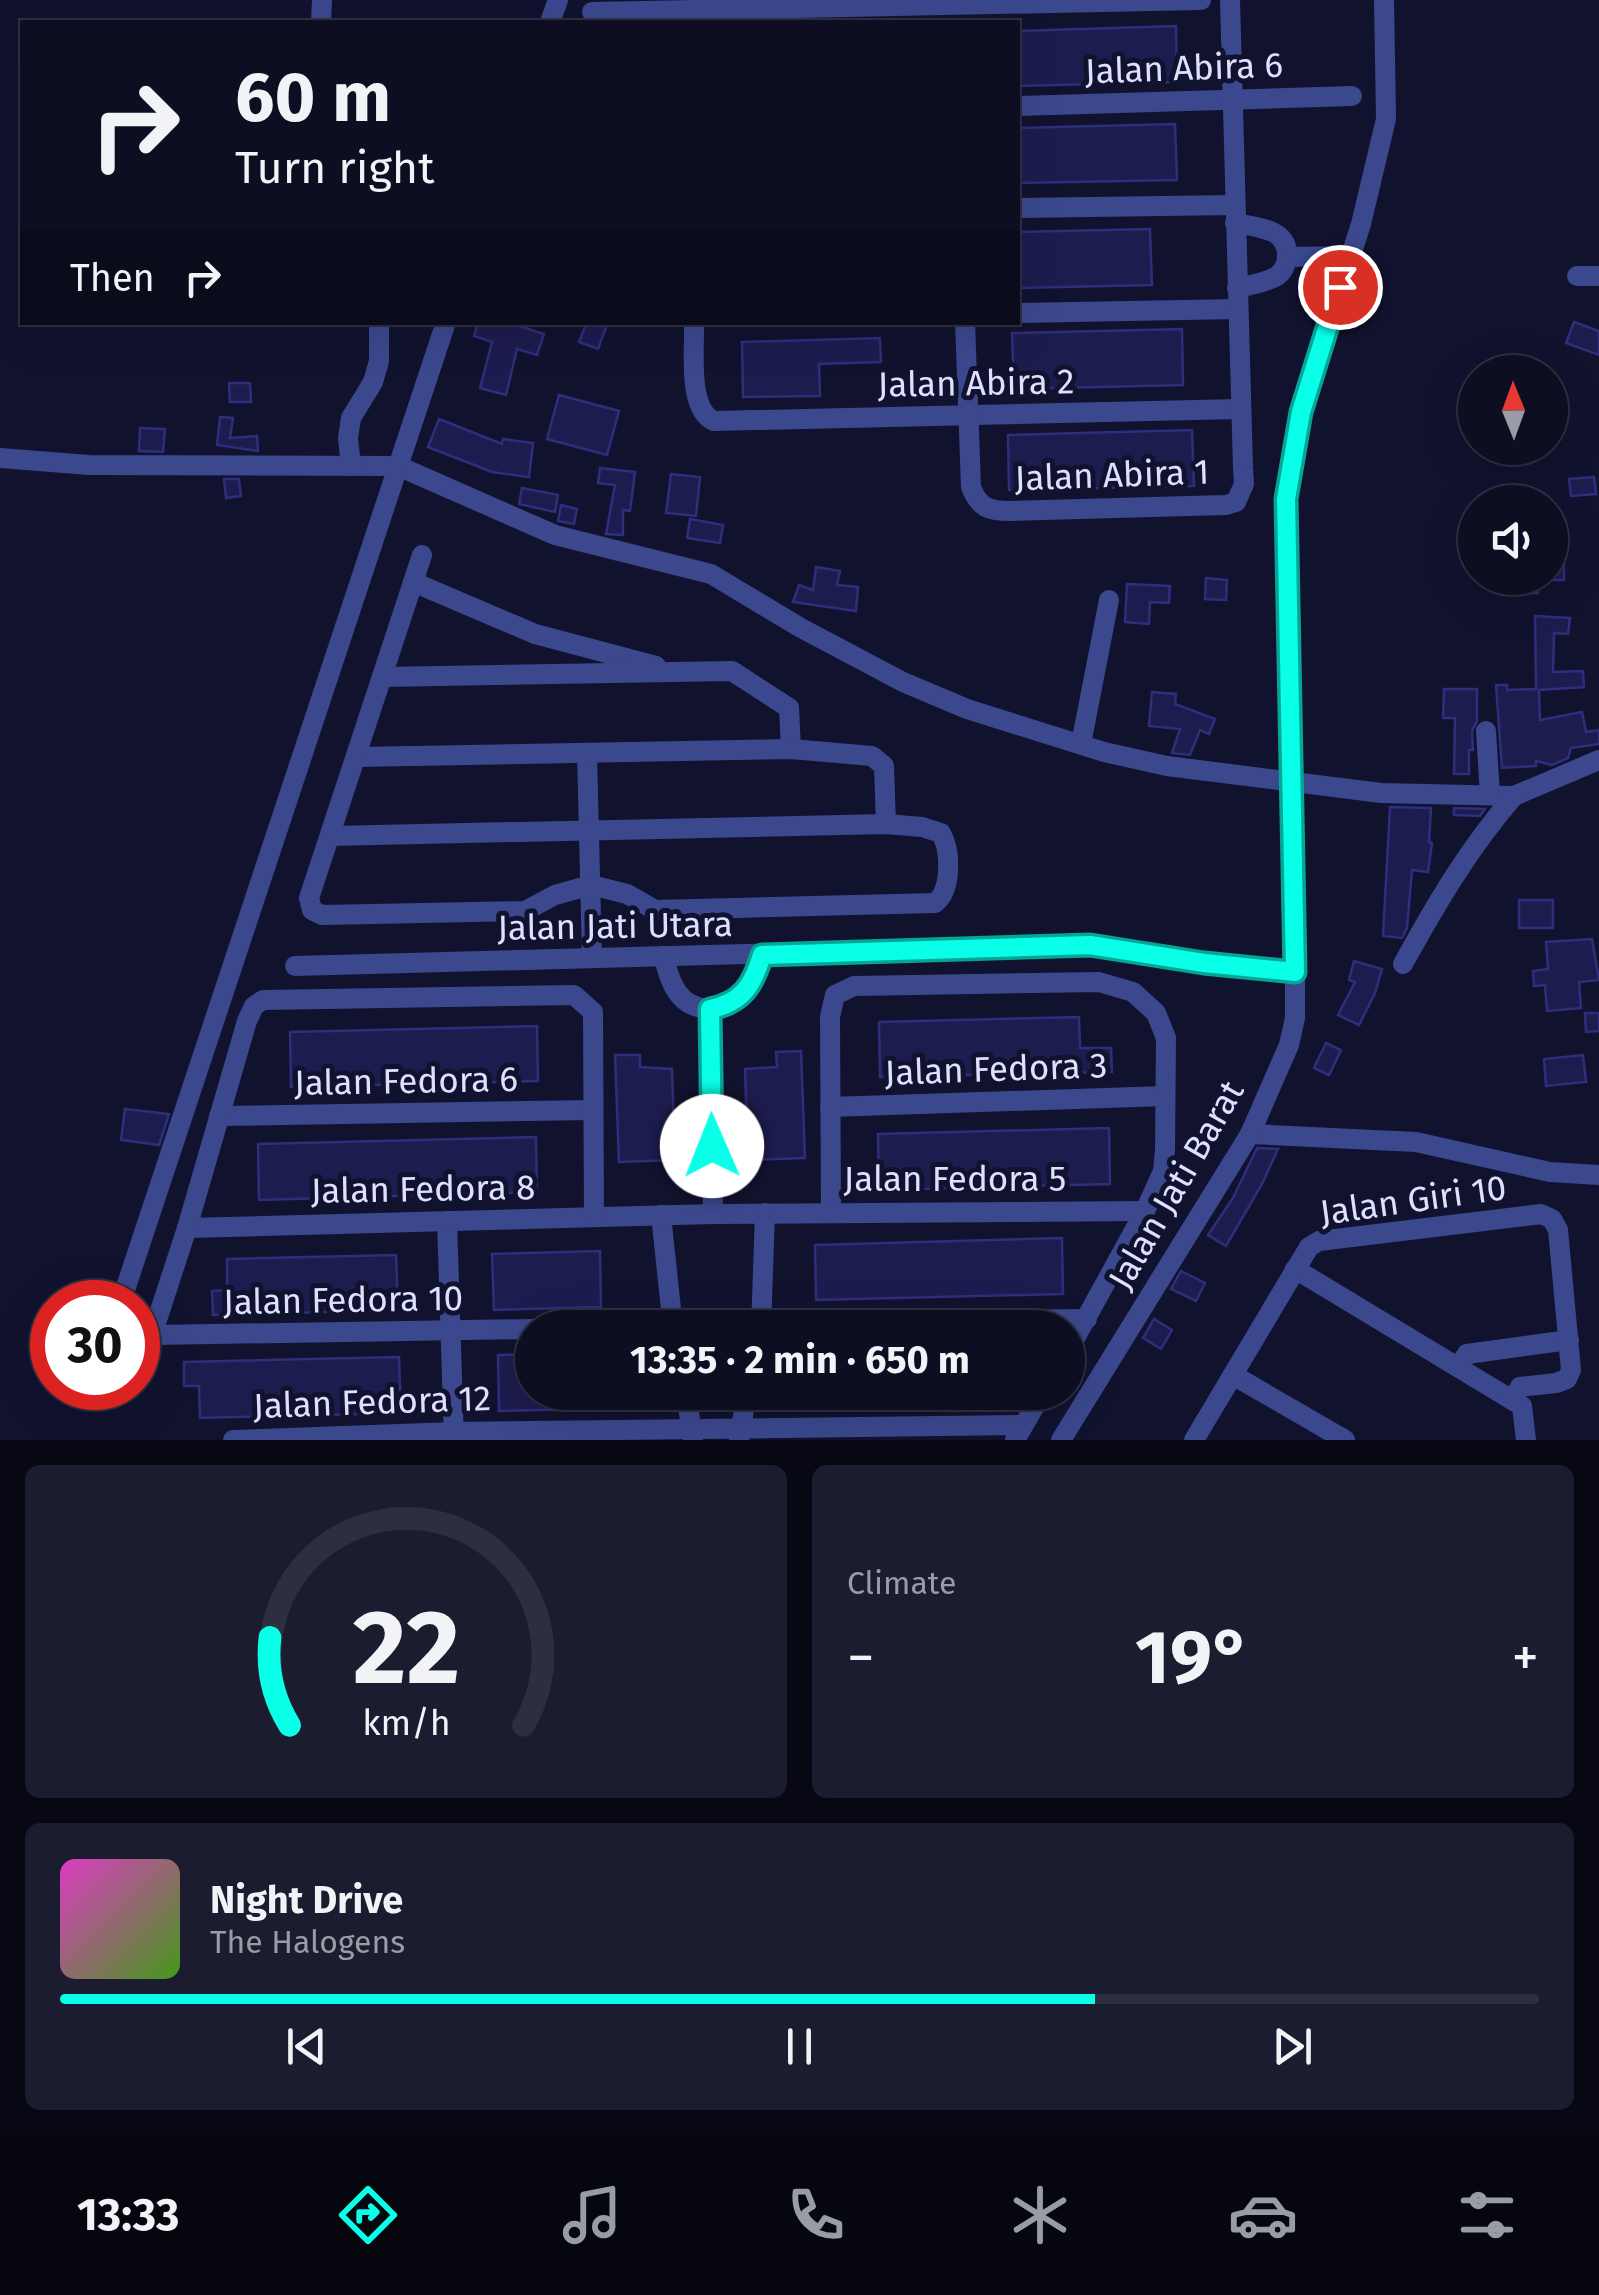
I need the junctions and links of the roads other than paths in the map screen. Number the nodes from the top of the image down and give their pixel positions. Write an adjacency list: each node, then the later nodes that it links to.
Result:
1 (1201, 0): 5 (street)
2 (1230, 0): 8 (street)
3 (1384, 0): 12 (street, Jalan Jati Barat)
4 (592, 12): 6 (street)
5 (957, 14): 6 (street)
6 (663, 17)
7 (1352, 96): 8 (street, Jalan Abira 6)
8 (1232, 100): 9 (street, Jalan Abira 6); 11 (street)
9 (1020, 106)
10 (1020, 208): 11 (street)
11 (1235, 214): 13 (street); 16 (street)
12 (1350, 256): 13 (street); 38 (street, Jalan Jati Barat)
13 (1287, 257): 16 (street)
14 (1577, 276): 15 (street)
15 (1599, 276)
16 (1238, 299): 17 (street); 22 (street)
17 (1020, 313)
18 (380, 325): 25 (street)
19 (445, 325): 26 (street)
20 (694, 325): 23 (street, Jalan Abira 2)
21 (965, 325): 23 (street)
22 (1240, 409): 23 (street, Jalan Abira 2); 23 (street, Jalan Abira 1)
23 (967, 416)
24 (0, 458): 25 (street)
25 (352, 466): 26 (street)
26 (398, 466): 33 (street); 67 (street)
27 (422, 554): 28 (street)
28 (413, 582): 30 (street); 31 (street)
29 (1108, 600): 33 (street)
30 (678, 672): 31 (street); 34 (street)
31 (382, 677): 36 (street)
32 (1486, 731): 39 (street)
33 (1081, 744): 38 (street)
34 (790, 749): 35 (street); 41 (street)
35 (588, 753): 36 (street); 42 (street)
36 (356, 756): 43 (street)
37 (1599, 760): 40 (street)
38 (1290, 784): 39 (street); 50 (street, Jalan Jati Barat)
39 (1490, 795): 40 (street)
40 (1514, 796): 48 (street)
41 (886, 824): 42 (street); 44 (street)
42 (589, 830): 43 (street); 44 (street)
43 (330, 836): 44 (street)
44 (591, 885): 47 (street)
45 (762, 955): 46 (street, Jalan Jati Utara); 50 (street, Jalan Jati Utara); 51 (street)
46 (663, 956): 47 (street, Jalan Jati Utara); 51 (street)
47 (592, 958): 49 (street, Jalan Jati Utara)
48 (1403, 964)
49 (295, 966)
50 (1295, 972): 56 (street, Jalan Jati Barat)
51 (710, 1009): 61 (street)
52 (1164, 1096): 53 (street, Jalan Fedora 3); 53 (street); 58 (street)
53 (830, 1107): 59 (street)
54 (593, 1110): 55 (street, Jalan Fedora 6); 55 (street); 63 (street)
55 (219, 1116): 65 (street)
56 (1250, 1134): 57 (street); 87 (street, Jalan Jati Barat)
57 (1599, 1175)
58 (1145, 1211): 59 (street, Jalan Fedora 5); 71 (street)
59 (831, 1212): 60 (street, Jalan Fedora 5)
60 (764, 1213): 61 (street, Jalan Fedora 5); 69 (street)
61 (713, 1214): 62 (street, Jalan Fedora 8)
62 (661, 1216): 63 (street, Jalan Fedora 8); 68 (street)
63 (594, 1217): 64 (street, Jalan Fedora 8)
64 (447, 1221): 65 (street, Jalan Fedora 8); 74 (street)
65 (187, 1228): 70 (street)
66 (1295, 1269): 76 (street, Jalan Giri 10); 77 (street); 78 (street)
67 (128, 1280)
68 (671, 1310)
69 (762, 1310)
70 (160, 1316)
71 (1087, 1319): 72 (street)
72 (1085, 1322)
73 (515, 1330): 74 (street, Jalan Fedora 10)
74 (451, 1331): 75 (street, Jalan Fedora 10); 85 (street)
75 (160, 1335)
76 (1568, 1340): 77 (street); 79 (street)
77 (1458, 1368): 79 (street)
78 (1233, 1375): 88 (street); 89 (street)
79 (1517, 1403): 90 (street)
80 (689, 1410): 84 (street)
81 (1032, 1410): 82 (street)
82 (1019, 1433): 83 (street, Jalan Fedora 12)
83 (739, 1434): 84 (street, Jalan Fedora 12)
84 (693, 1435): 85 (street, Jalan Fedora 12)
85 (454, 1436): 86 (street, Jalan Fedora 12)
86 (233, 1440)
87 (1061, 1440)
88 (1194, 1440)
89 (1346, 1440)
90 (1526, 1440)

